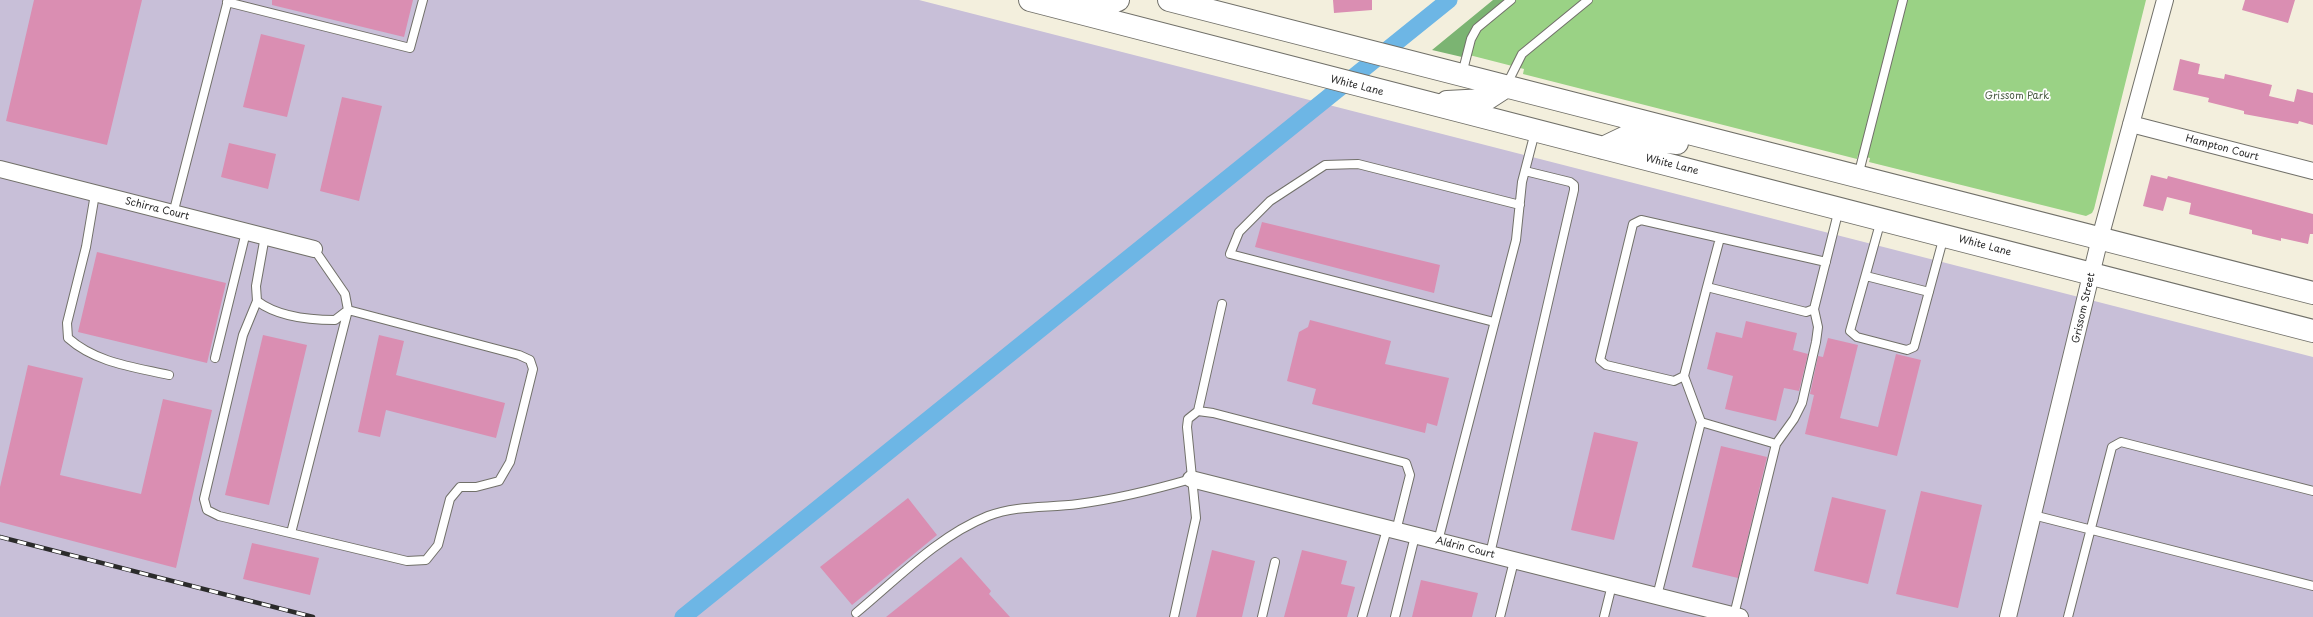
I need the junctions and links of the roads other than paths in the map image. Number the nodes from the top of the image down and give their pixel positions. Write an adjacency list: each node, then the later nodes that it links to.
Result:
1 (424, 0): 10 (lane)
2 (1030, 0): 13 (main road, White Lane)
3 (1077, 0): 4 (main road)
4 (1118, 0)
5 (1169, 0): 11 (main road)
6 (1511, 0): 11 (lane)
7 (1588, 0): 12 (lane)
8 (1903, 0): 21 (lane)
9 (2165, 0): 14 (street, Grissom Street)
10 (227, 1): 25 (lane)
11 (1461, 76): 12 (main road)
12 (1505, 87): 13 (main road); 17 (main road)
13 (1419, 102): 15 (main road, White Lane)
14 (2131, 124): 20 (street, Hampton Court); 31 (street, Grissom Street)
15 (1535, 131): 16 (main road, White Lane); 19 (lane)
16 (1603, 148): 17 (main road); 24 (main road, White Lane)
17 (1763, 153): 21 (main road)
18 (0, 169): 22 (street, Schirra Court)
19 (1525, 171): 23 (lane); 59 (lane)
20 (2313, 171)
21 (1858, 177): 31 (main road)
22 (95, 194): 25 (street, Schirra Court); 46 (lane)
23 (1520, 205): 43 (lane); 43 (lane)
24 (1839, 209): 26 (main road, White Lane); 33 (lane)
25 (173, 214): 27 (street, Schirra Court)
26 (1881, 219): 29 (main road, White Lane); 35 (lane)
27 (246, 232): 28 (street, Schirra Court); 45 (lane)
28 (265, 236): 32 (street, Schirra Court); 39 (lane)
29 (1944, 236): 34 (main road, White Lane); 37 (lane)
30 (1720, 238): 33 (lane); 36 (lane); 47 (lane)
31 (2100, 238): 34 (street, Grissom Street); 38 (main road)
32 (314, 249): 42 (lane)
33 (1826, 262): 41 (lane)
34 (2092, 274): 44 (main road, White Lane); 53 (street, Grissom Street)
35 (1866, 276): 37 (lane); 37 (lane)
36 (1707, 287): 41 (lane); 47 (lane)
37 (1929, 292)
38 (2313, 293)
39 (257, 302): 42 (lane); 56 (lane)
40 (1222, 304): 48 (lane)
41 (1814, 309): 50 (lane)
42 (348, 310): 56 (lane); 56 (lane)
43 (1494, 322): 58 (lane)
44 (2313, 331)
45 (215, 358)
46 (169, 375)
47 (1684, 376): 49 (lane)
48 (1198, 411): 51 (lane); 55 (lane)
49 (1701, 422): 50 (lane); 64 (lane)
50 (1776, 444): 66 (lane)
51 (1190, 480): 55 (street, Aldrin Court); 65 (lane); 67 (lane)
52 (2313, 490): 54 (lane)
53 (2033, 515): 54 (lane); 73 (street, Grissom Street)
54 (2090, 529): 63 (lane); 74 (lane)
55 (1392, 530): 57 (street, Aldrin Court); 69 (lane)
56 (290, 533)
57 (1415, 536): 58 (street, Aldrin Court); 70 (lane)
58 (1438, 541): 59 (street, Aldrin Court)
59 (1490, 554): 60 (street, Aldrin Court)
60 (1514, 560): 62 (street, Aldrin Court); 71 (lane)
61 (1275, 562): 68 (lane)
62 (1612, 585): 64 (street, Aldrin Court); 72 (lane)
63 (2313, 586)
64 (1657, 596): 66 (street, Aldrin Court)
65 (856, 613)
66 (1737, 616)
67 (1174, 617)
68 (1262, 617)
69 (1362, 617)
70 (1395, 617)
71 (1500, 617)
72 (1604, 617)
73 (2008, 617)
74 (2068, 617)

